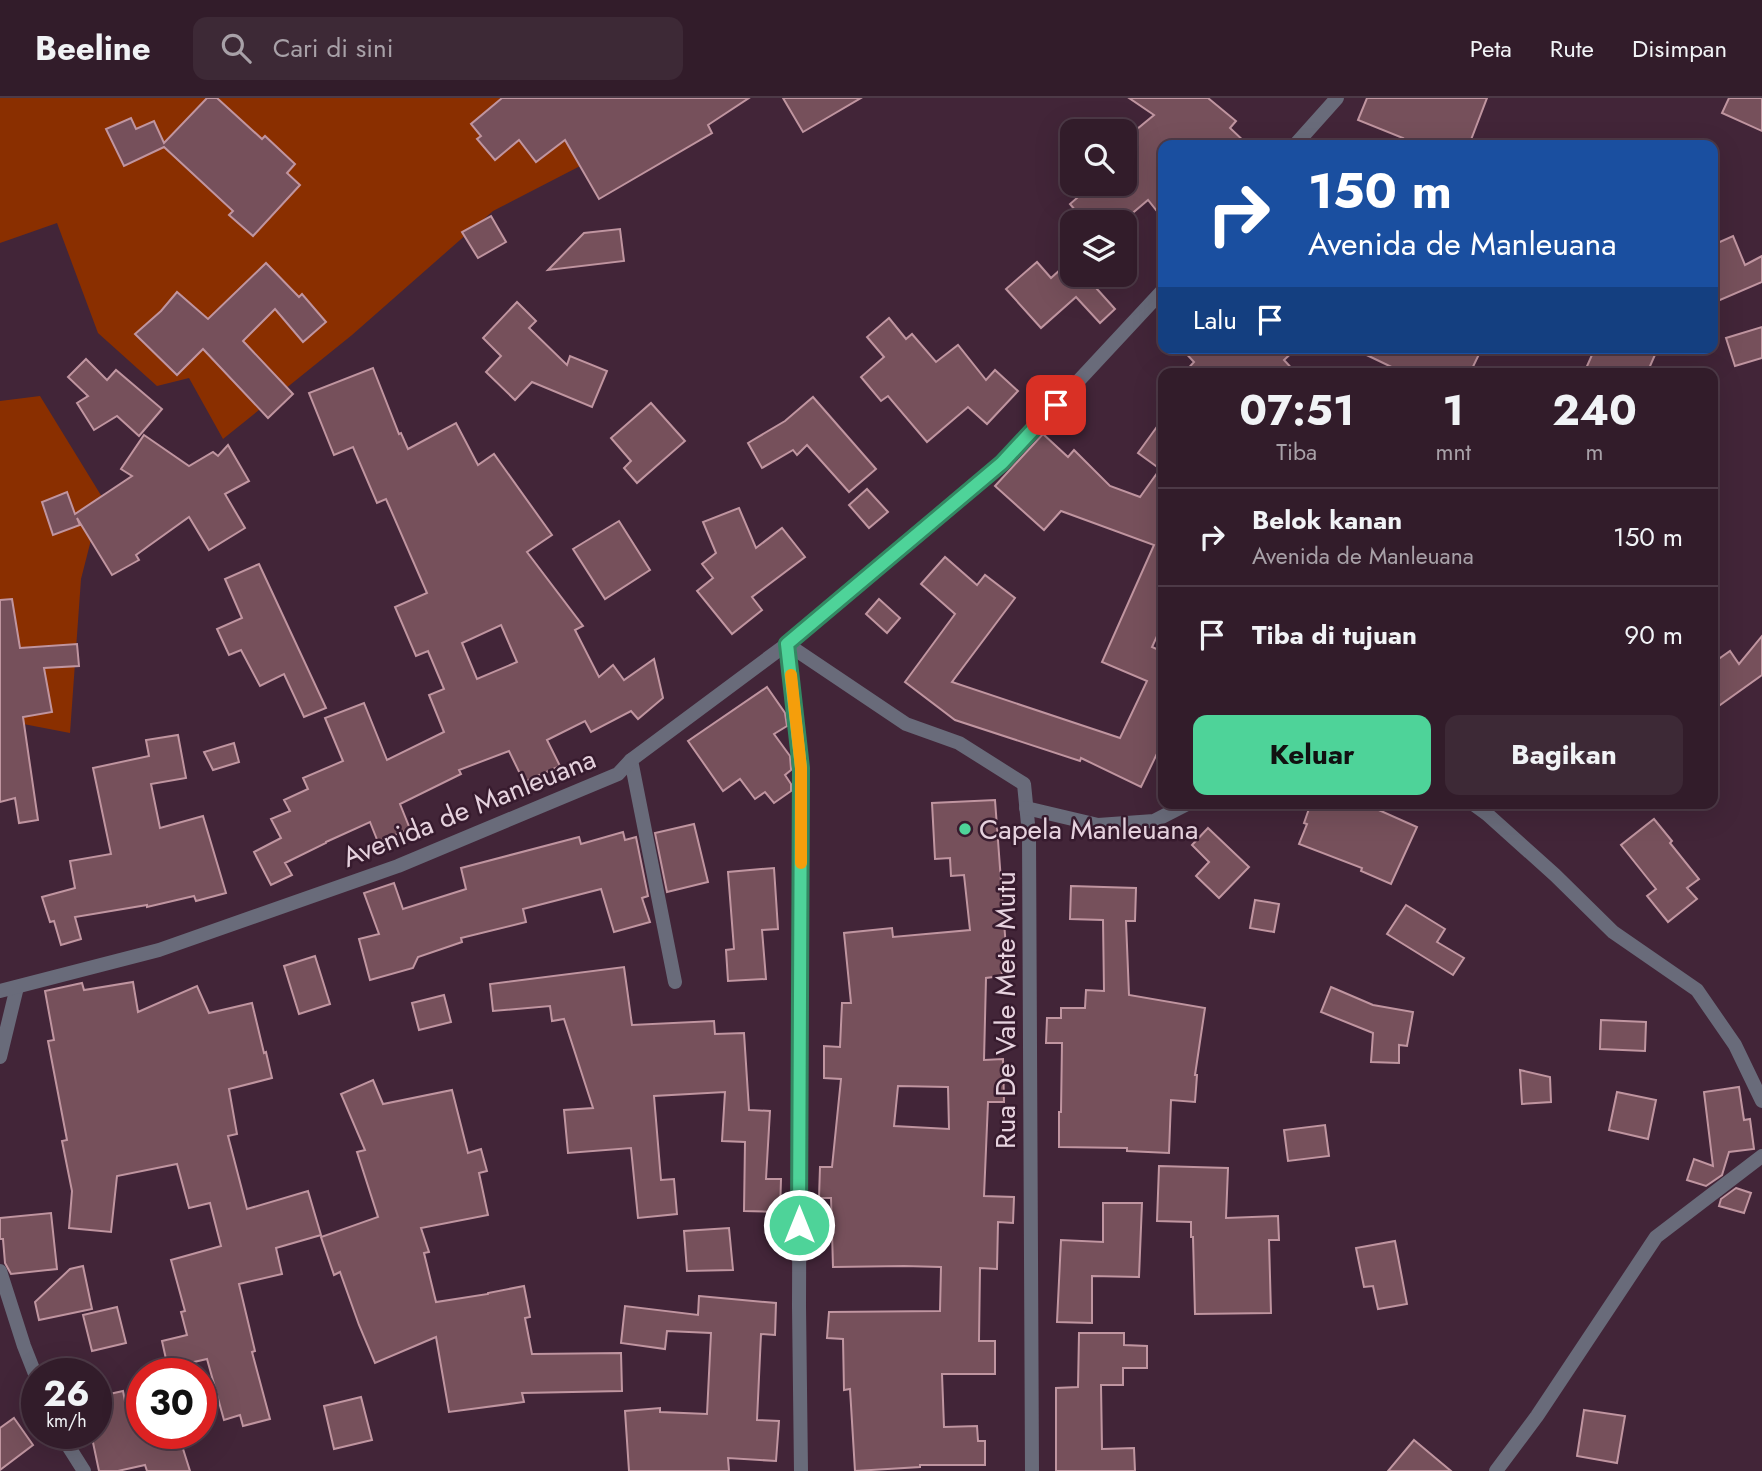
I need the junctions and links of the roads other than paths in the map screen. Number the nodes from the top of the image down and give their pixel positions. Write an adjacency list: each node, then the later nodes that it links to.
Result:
1 (1337, 98): 2 (street)
2 (1299, 140)
3 (1158, 295): 4 (street, Avenida de Manleuana)
4 (787, 644): 5 (street, Avenida de Manleuana); 6 (street, Rua De Vale Mete Mutu); 19 (street)
5 (631, 760): 9 (street); 10 (street, Avenida de Manleuana)
6 (1026, 808): 7 (street); 20 (street, Rua De Vale Mete Mutu)
7 (1177, 809)
8 (1480, 809): 13 (street)
9 (675, 982)
10 (17, 987): 11 (street, Avenida de Manleuana); 12 (street)
11 (0, 991)
12 (0, 1057)
13 (1762, 1101)
14 (1762, 1156): 21 (street)
15 (0, 1271): 16 (street)
16 (29, 1358)
17 (70, 1449): 18 (street)
18 (83, 1471)
19 (801, 1471)
20 (1032, 1471)
21 (1496, 1471)

